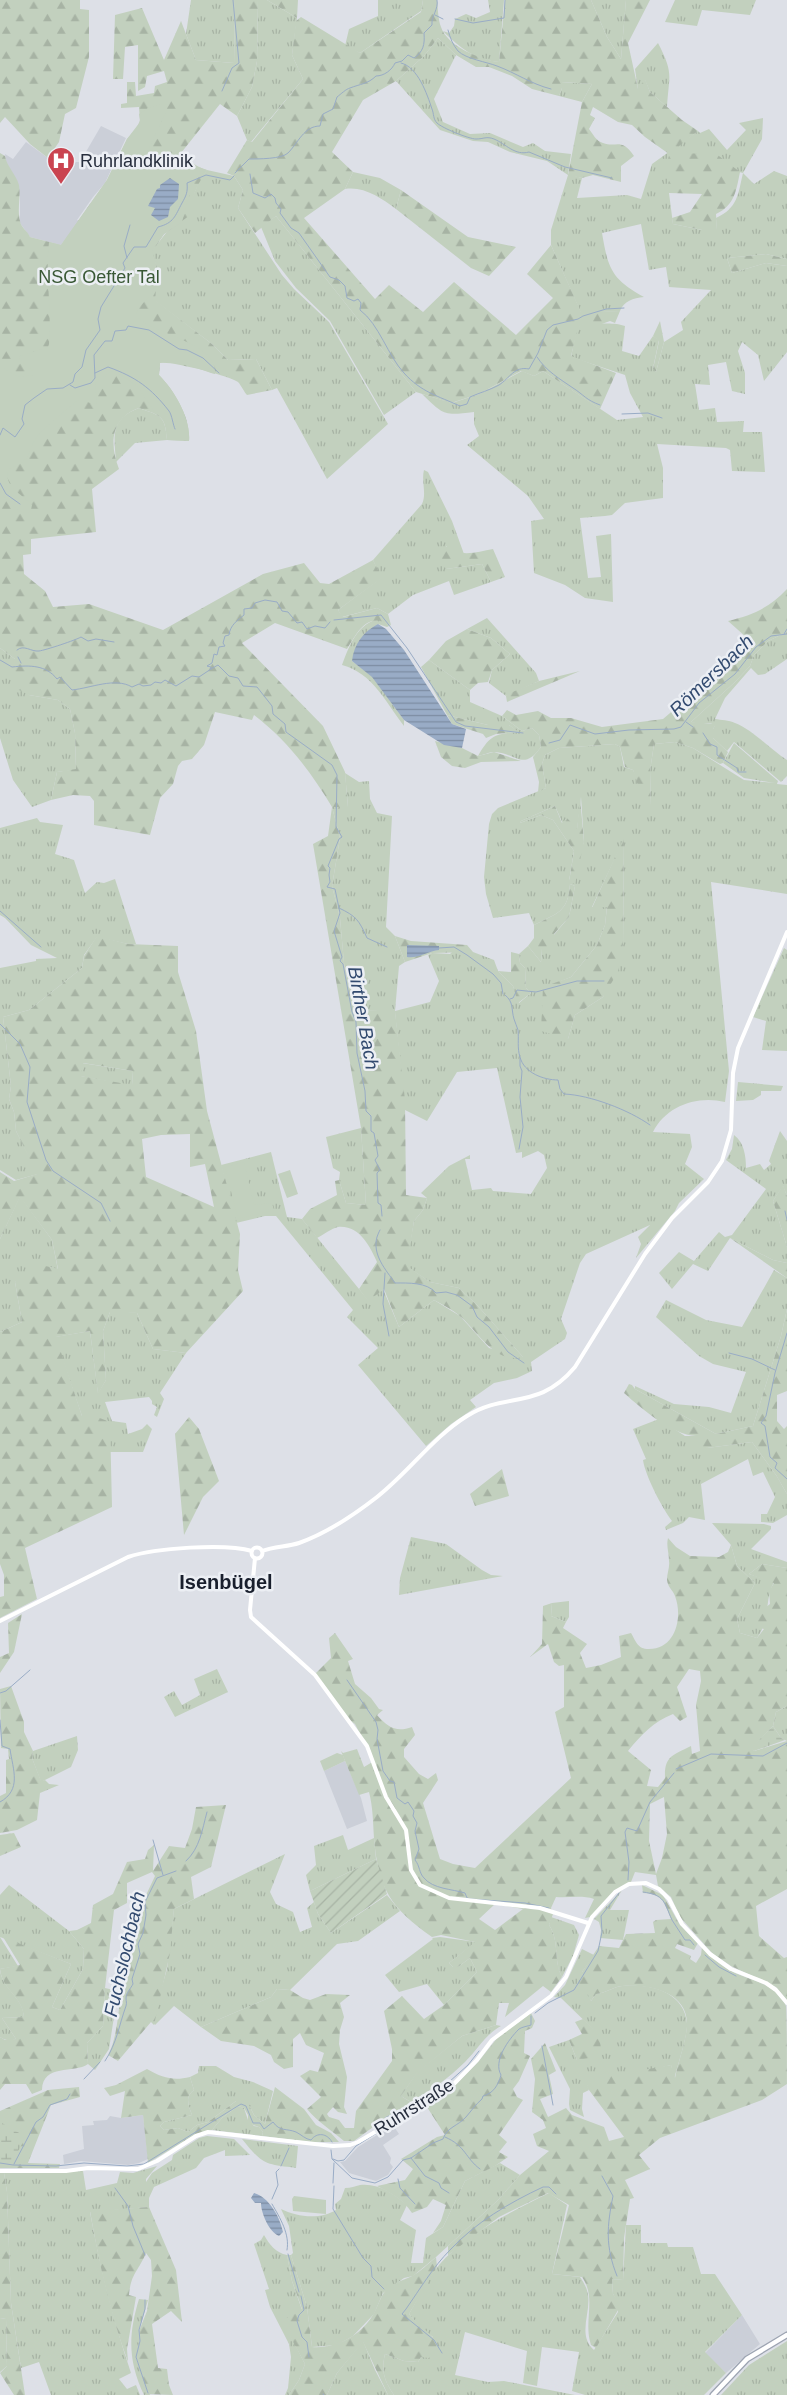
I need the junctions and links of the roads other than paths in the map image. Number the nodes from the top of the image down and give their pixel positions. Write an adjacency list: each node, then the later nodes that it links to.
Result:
1 (787, 932): 3 (main road)
2 (252, 1551): 3 (main road); 4 (main road); 5 (main road)
3 (262, 1552): 4 (main road)
4 (255, 1558): 6 (main road)
5 (0, 1622)
6 (588, 1923): 7 (main road, Ruhrstraße); 8 (main road, Ruhrstraße)
7 (787, 2003)
8 (0, 2171)
9 (787, 2335): 10 (main road)
10 (713, 2395)

